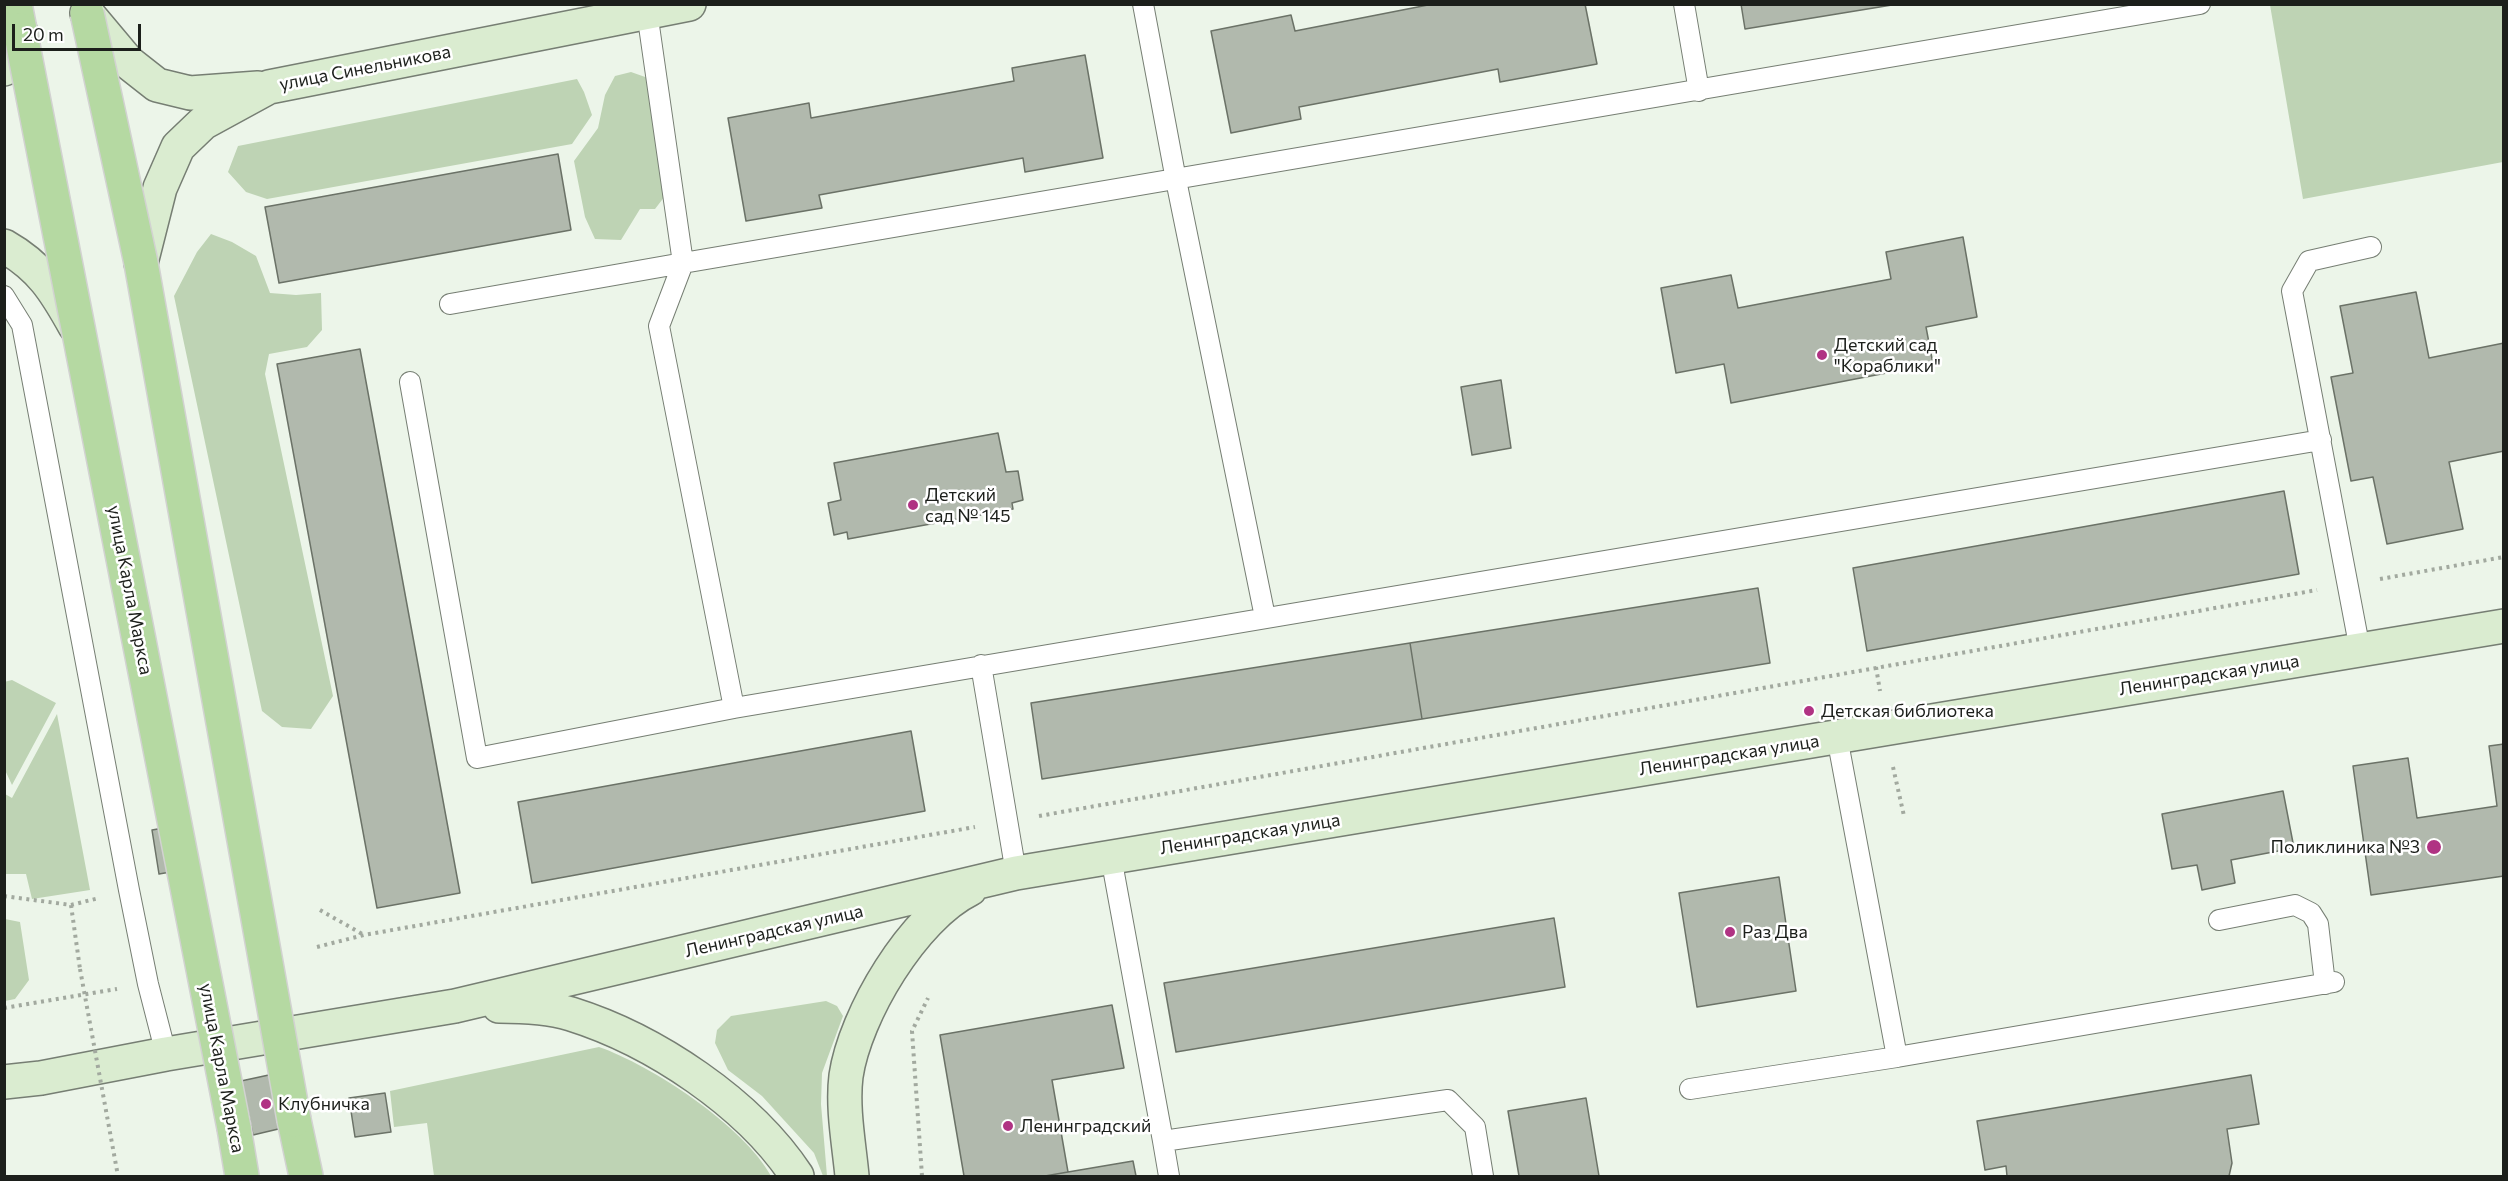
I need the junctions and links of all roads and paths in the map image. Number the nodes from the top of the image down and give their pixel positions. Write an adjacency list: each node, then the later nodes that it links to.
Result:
1 (689, 4): 6 (main road, улица Синельникова)
2 (1143, 4): 11 (lane)
3 (1684, 4): 10 (lane)
4 (2200, 4): 10 (lane)
5 (86, 9): 9 (main road); 14 (main road, bridge)
6 (647, 12): 9 (main road, улица Синельникова); 15 (lane)
7 (18, 17): 8 (main road); 18 (main road, улица Карла Маркса, bridge)
8 (4, 69)
9 (269, 87): 14 (main road, улица Синельникова)
10 (1699, 91): 11 (lane)
11 (1176, 180): 15 (lane); 23 (lane)
12 (4, 246): 18 (main road)
13 (2371, 247): 20 (lane)
14 (141, 263): 49 (main road, bridge)
15 (683, 263): 17 (lane); 27 (lane)
16 (4, 296): 32 (lane)
17 (450, 304)
18 (81, 335): 52 (main road, улица Карла Маркса, bridge)
19 (410, 382): 27 (lane)
20 (2321, 440): 22 (lane); 23 (lane)
21 (2504, 557): 22 (path)
22 (2347, 585): 25 (lane); 29 (path)
23 (1265, 618): 26 (lane)
24 (2504, 627): 25 (main road, Ленинградская улица)
25 (2360, 650): 28 (main road, Ленинградская улица)
26 (981, 665): 27 (lane); 29 (lane)
27 (734, 708)
28 (1838, 737): 30 (main road, Ленинградская улица); 44 (lane)
29 (1008, 822): 31 (lane); 37 (path)
30 (1111, 857): 31 (main road, Ленинградская улица); 50 (lane)
31 (1006, 876): 41 (main road, Ленинградская улица); 56 (main road)
32 (129, 890): 34 (path); 39 (lane)
33 (4, 896): 34 (path)
34 (71, 905): 51 (path, bridge)
35 (320, 910): 37 (path)
36 (2219, 920): 44 (lane)
37 (364, 935): 38 (path)
38 (317, 947)
39 (148, 984): 42 (path); 43 (lane)
40 (928, 998): 57 (path)
41 (455, 1006): 43 (main road, Ленинградская улица); 55 (main road)
42 (4, 1008)
43 (166, 1054): 45 (main road, Ленинградская улица)
44 (1897, 1057): 47 (lane)
45 (41, 1078): 46 (main road, Ленинградская улица); 48 (main road)
46 (4, 1082)
47 (1690, 1089)
48 (4, 1096)
49 (294, 1120): 53 (main road); 54 (main road)
50 (1163, 1141): 58 (lane); 59 (lane)
51 (118, 1176)
52 (241, 1176)
53 (306, 1176)
54 (322, 1176)
55 (797, 1176)
56 (852, 1176)
57 (922, 1176)
58 (1168, 1176)
59 (1483, 1176)

